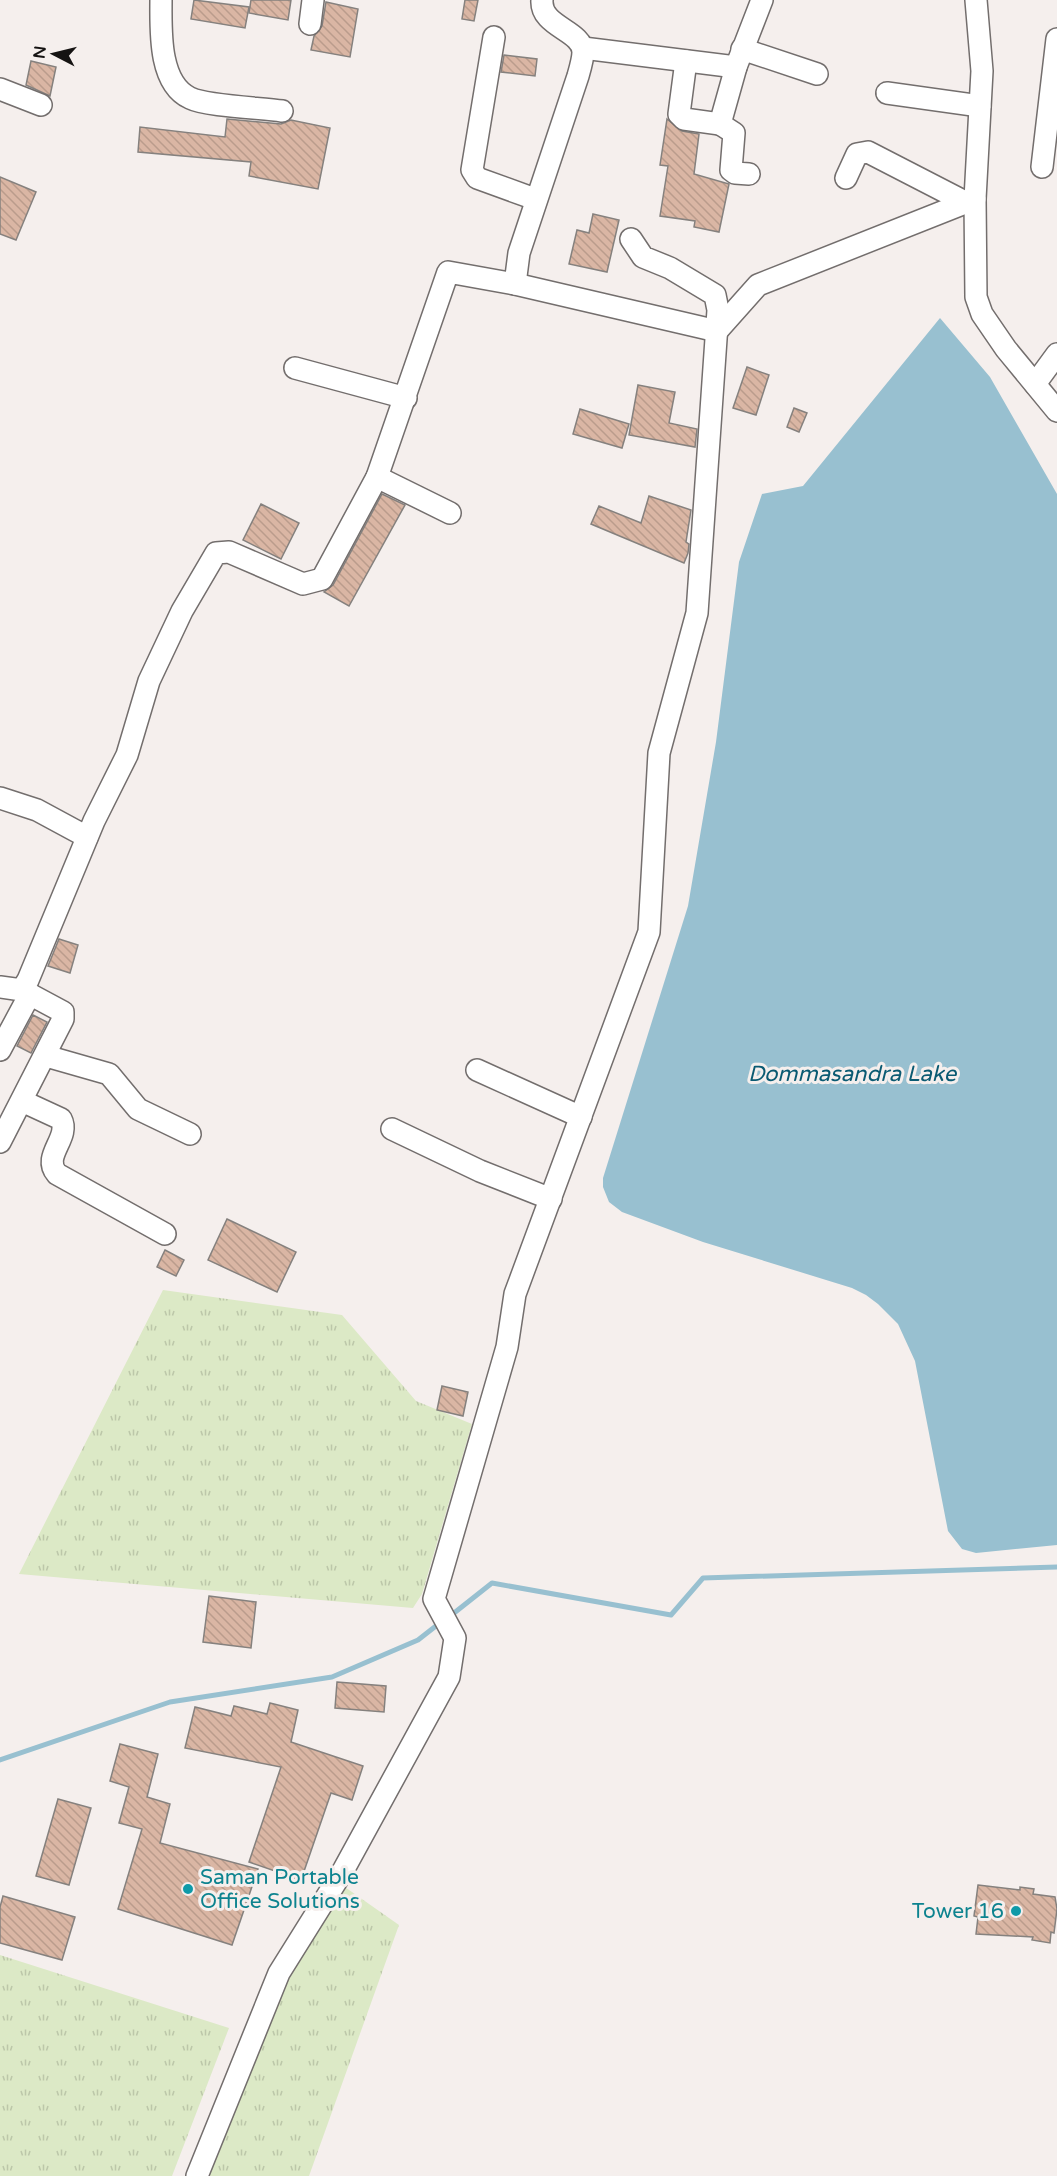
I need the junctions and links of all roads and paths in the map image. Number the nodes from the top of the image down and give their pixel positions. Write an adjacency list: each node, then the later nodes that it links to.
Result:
1 (161, 0): 17 (street)
2 (313, 0): 6 (street)
3 (542, 0): 9 (street)
4 (762, 0): 10 (street)
5 (976, 0): 16 (street)
6 (310, 24)
7 (494, 37): 22 (street)
8 (1057, 39): 19 (street)
9 (583, 48): 11 (street); 22 (street)
10 (739, 58): 11 (street); 12 (street); 18 (street)
11 (686, 61): 18 (street)
12 (817, 74)
13 (0, 89): 15 (street)
14 (887, 93): 16 (street)
15 (41, 105)
16 (980, 106): 23 (street)
17 (282, 111)
18 (720, 124): 20 (street)
19 (1042, 167)
20 (748, 174)
21 (846, 178): 23 (street)
22 (536, 199): 25 (street)
23 (971, 201): 26 (street); 29 (street)
24 (631, 239): 26 (street)
25 (515, 284): 26 (street); 30 (street)
26 (717, 331): 42 (street)
27 (1057, 354): 29 (street)
28 (295, 368): 30 (street)
29 (1035, 384): 31 (street)
30 (406, 398): 32 (street)
31 (1057, 411)
32 (377, 477): 33 (street); 35 (street)
33 (450, 513)
34 (0, 798): 35 (street)
35 (87, 837): 37 (street)
36 (0, 987): 37 (street)
37 (26, 992): 38 (street); 39 (street)
38 (0, 1050)
39 (46, 1056): 41 (street); 44 (street)
40 (477, 1070): 42 (street)
41 (22, 1101): 45 (street); 47 (street)
42 (582, 1117): 46 (street)
43 (392, 1129): 46 (street)
44 (190, 1134)
45 (0, 1142)
46 (551, 1199): 48 (street)
47 (165, 1234)
48 (197, 2176)

